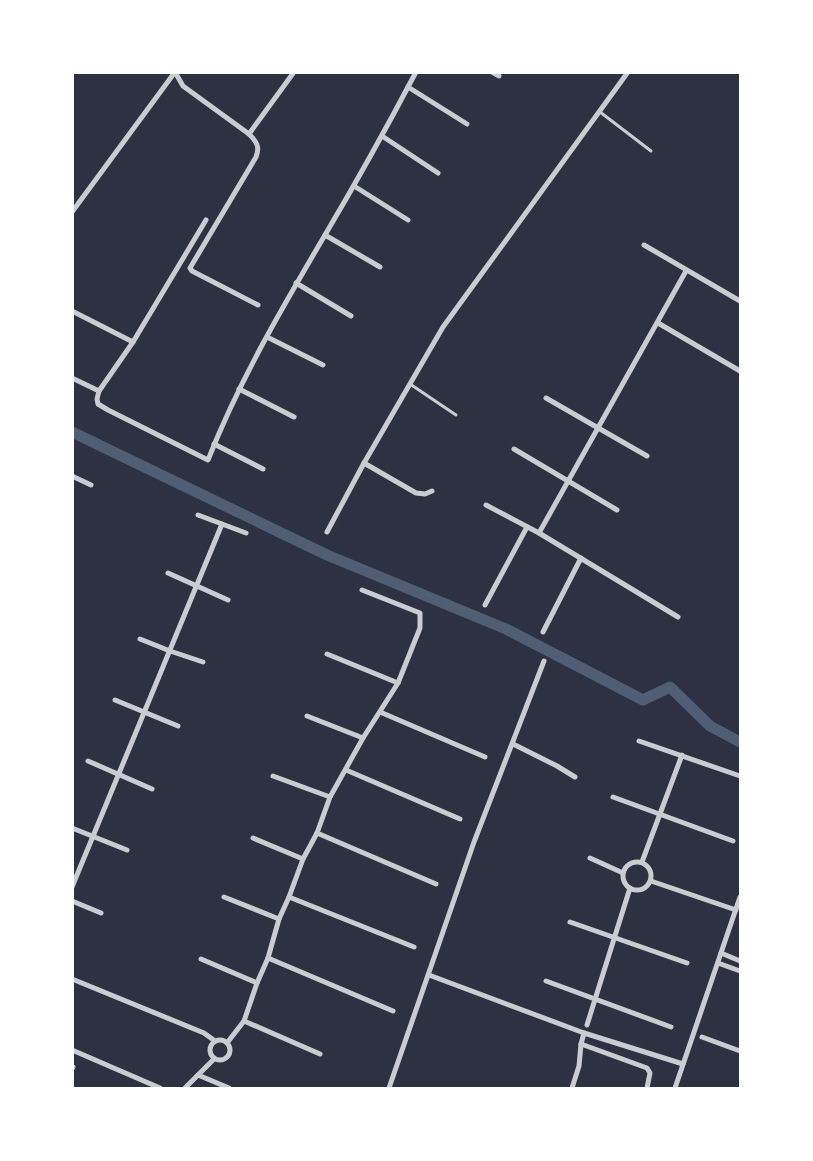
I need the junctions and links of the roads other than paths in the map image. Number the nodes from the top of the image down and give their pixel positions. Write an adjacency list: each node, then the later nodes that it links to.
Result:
1 (294, 72): 9 (street)
2 (416, 72): 6 (street)
3 (492, 72): 5 (street)
4 (628, 72): 7 (street)
5 (499, 76)
6 (408, 88): 8 (street); 10 (street)
7 (600, 112): 11 (lane); 32 (street)
8 (467, 124)
9 (250, 134): 14 (street); 23 (street)
10 (382, 136): 12 (street); 13 (street)
11 (651, 150)
12 (438, 172)
13 (354, 186): 16 (street); 17 (street)
14 (72, 212)
15 (206, 220): 28 (street)
16 (408, 220)
17 (325, 235): 19 (street); 21 (street)
18 (644, 245): 20 (street)
19 (380, 267)
20 (686, 271): 22 (street); 26 (street)
21 (296, 283): 25 (street); 27 (street)
22 (740, 301)
23 (258, 306)
24 (72, 311): 28 (street)
25 (351, 316)
26 (658, 323): 30 (street); 38 (street)
27 (266, 337): 29 (street); 33 (street)
28 (133, 342): 34 (street)
29 (323, 365)
30 (740, 371)
31 (72, 378): 34 (street)
32 (409, 383): 36 (lane); 42 (street)
33 (239, 389): 37 (street); 39 (street)
34 (99, 391): 39 (street)
35 (546, 398): 38 (street)
36 (456, 415)
37 (294, 416)
38 (598, 428): 41 (street); 45 (street)
39 (214, 444): 43 (street)
40 (514, 449): 45 (street)
41 (647, 456)
42 (364, 464): 47 (street); 53 (street)
43 (263, 469)
44 (72, 476): 46 (street)
45 (568, 480): 49 (street); 55 (street)
46 (91, 485)
47 (432, 491)
48 (486, 505): 52 (street)
49 (617, 510)
50 (198, 515): 51 (street)
51 (222, 524): 54 (street); 58 (street)
52 (527, 527): 55 (street); 61 (street)
53 (328, 532)
54 (246, 533)
55 (539, 533): 56 (street)
56 (581, 558): 62 (street); 63 (street)
57 (168, 573): 58 (street)
58 (197, 587): 60 (street); 65 (street)
59 (362, 590): 69 (street)
60 (228, 600)
61 (485, 605)
62 (678, 617)
63 (543, 632)
64 (140, 639): 65 (street)
65 (170, 651): 68 (street); 72 (street)
66 (327, 654): 69 (street)
67 (544, 661): 77 (street)
68 (203, 662)
69 (398, 683): 71 (street)
70 (115, 700): 72 (street)
71 (380, 712): 75 (street); 79 (street)
72 (145, 713): 74 (street); 82 (street)
73 (307, 716): 75 (street)
74 (178, 726)
75 (363, 738): 81 (street)
76 (640, 741): 78 (street)
77 (513, 744): 85 (street); 122 (street)
78 (682, 755): 84 (street); 89 (street)
79 (485, 757)
80 (88, 762): 82 (street)
81 (346, 770): 88 (street); 90 (street)
82 (118, 775): 86 (street); 93 (street)
83 (273, 776): 88 (street)
84 (740, 776)
85 (575, 777)
86 (152, 789)
87 (613, 796): 89 (street)
88 (330, 797): 92 (street)
89 (660, 813): 95 (street); 99 (street)
90 (460, 819)
91 (72, 828): 93 (street)
92 (317, 833): 98 (street); 102 (street)
93 (93, 837): 96 (street); 103 (street)
94 (253, 838): 98 (street)
95 (732, 840)
96 (127, 850)
97 (590, 858): 100 (street)
98 (303, 859): 106 (street)
99 (642, 862): 100 (street); 101 (street)
100 (624, 873): 104 (street)
101 (651, 881): 104 (street); 109 (street)
102 (436, 884)
103 (72, 887)
104 (630, 888): 113 (street)
105 (224, 897): 111 (street)
106 (289, 897): 111 (street); 114 (street)
107 (740, 897): 109 (street)
108 (72, 901): 110 (street)
109 (736, 910): 115 (street)
110 (101, 913)
111 (279, 919): 116 (street)
112 (570, 922): 113 (street)
113 (614, 936): 119 (street); 126 (street)
114 (414, 947)
115 (721, 953): 118 (street); 120 (street)
116 (268, 958): 125 (street); 127 (street)
117 (201, 959): 125 (street)
118 (740, 960)
119 (687, 963)
120 (718, 963): 121 (street); 140 (street)
121 (740, 971)
122 (429, 975): 131 (street); 145 (street)
123 (72, 979): 133 (street)
124 (546, 981): 126 (street)
125 (257, 983): 128 (street)
126 (595, 999): 129 (street); 130 (street)
127 (393, 1011)
128 (244, 1021): 134 (street); 138 (street)
129 (586, 1024)
130 (671, 1027)
131 (584, 1033): 135 (street); 140 (street)
132 (702, 1037): 137 (street)
133 (214, 1041): 134 (street); 139 (street)
134 (227, 1043): 139 (street)
135 (581, 1044): 146 (street); 147 (street)
136 (72, 1050): 142 (street)
137 (740, 1051)
138 (320, 1054)
139 (214, 1059): 141 (street)
140 (683, 1064): 148 (street)
141 (198, 1076): 143 (street); 144 (street)
142 (160, 1088)
143 (185, 1088)
144 (229, 1088)
145 (389, 1088)
146 (572, 1088)
147 (646, 1088)
148 (674, 1088)

